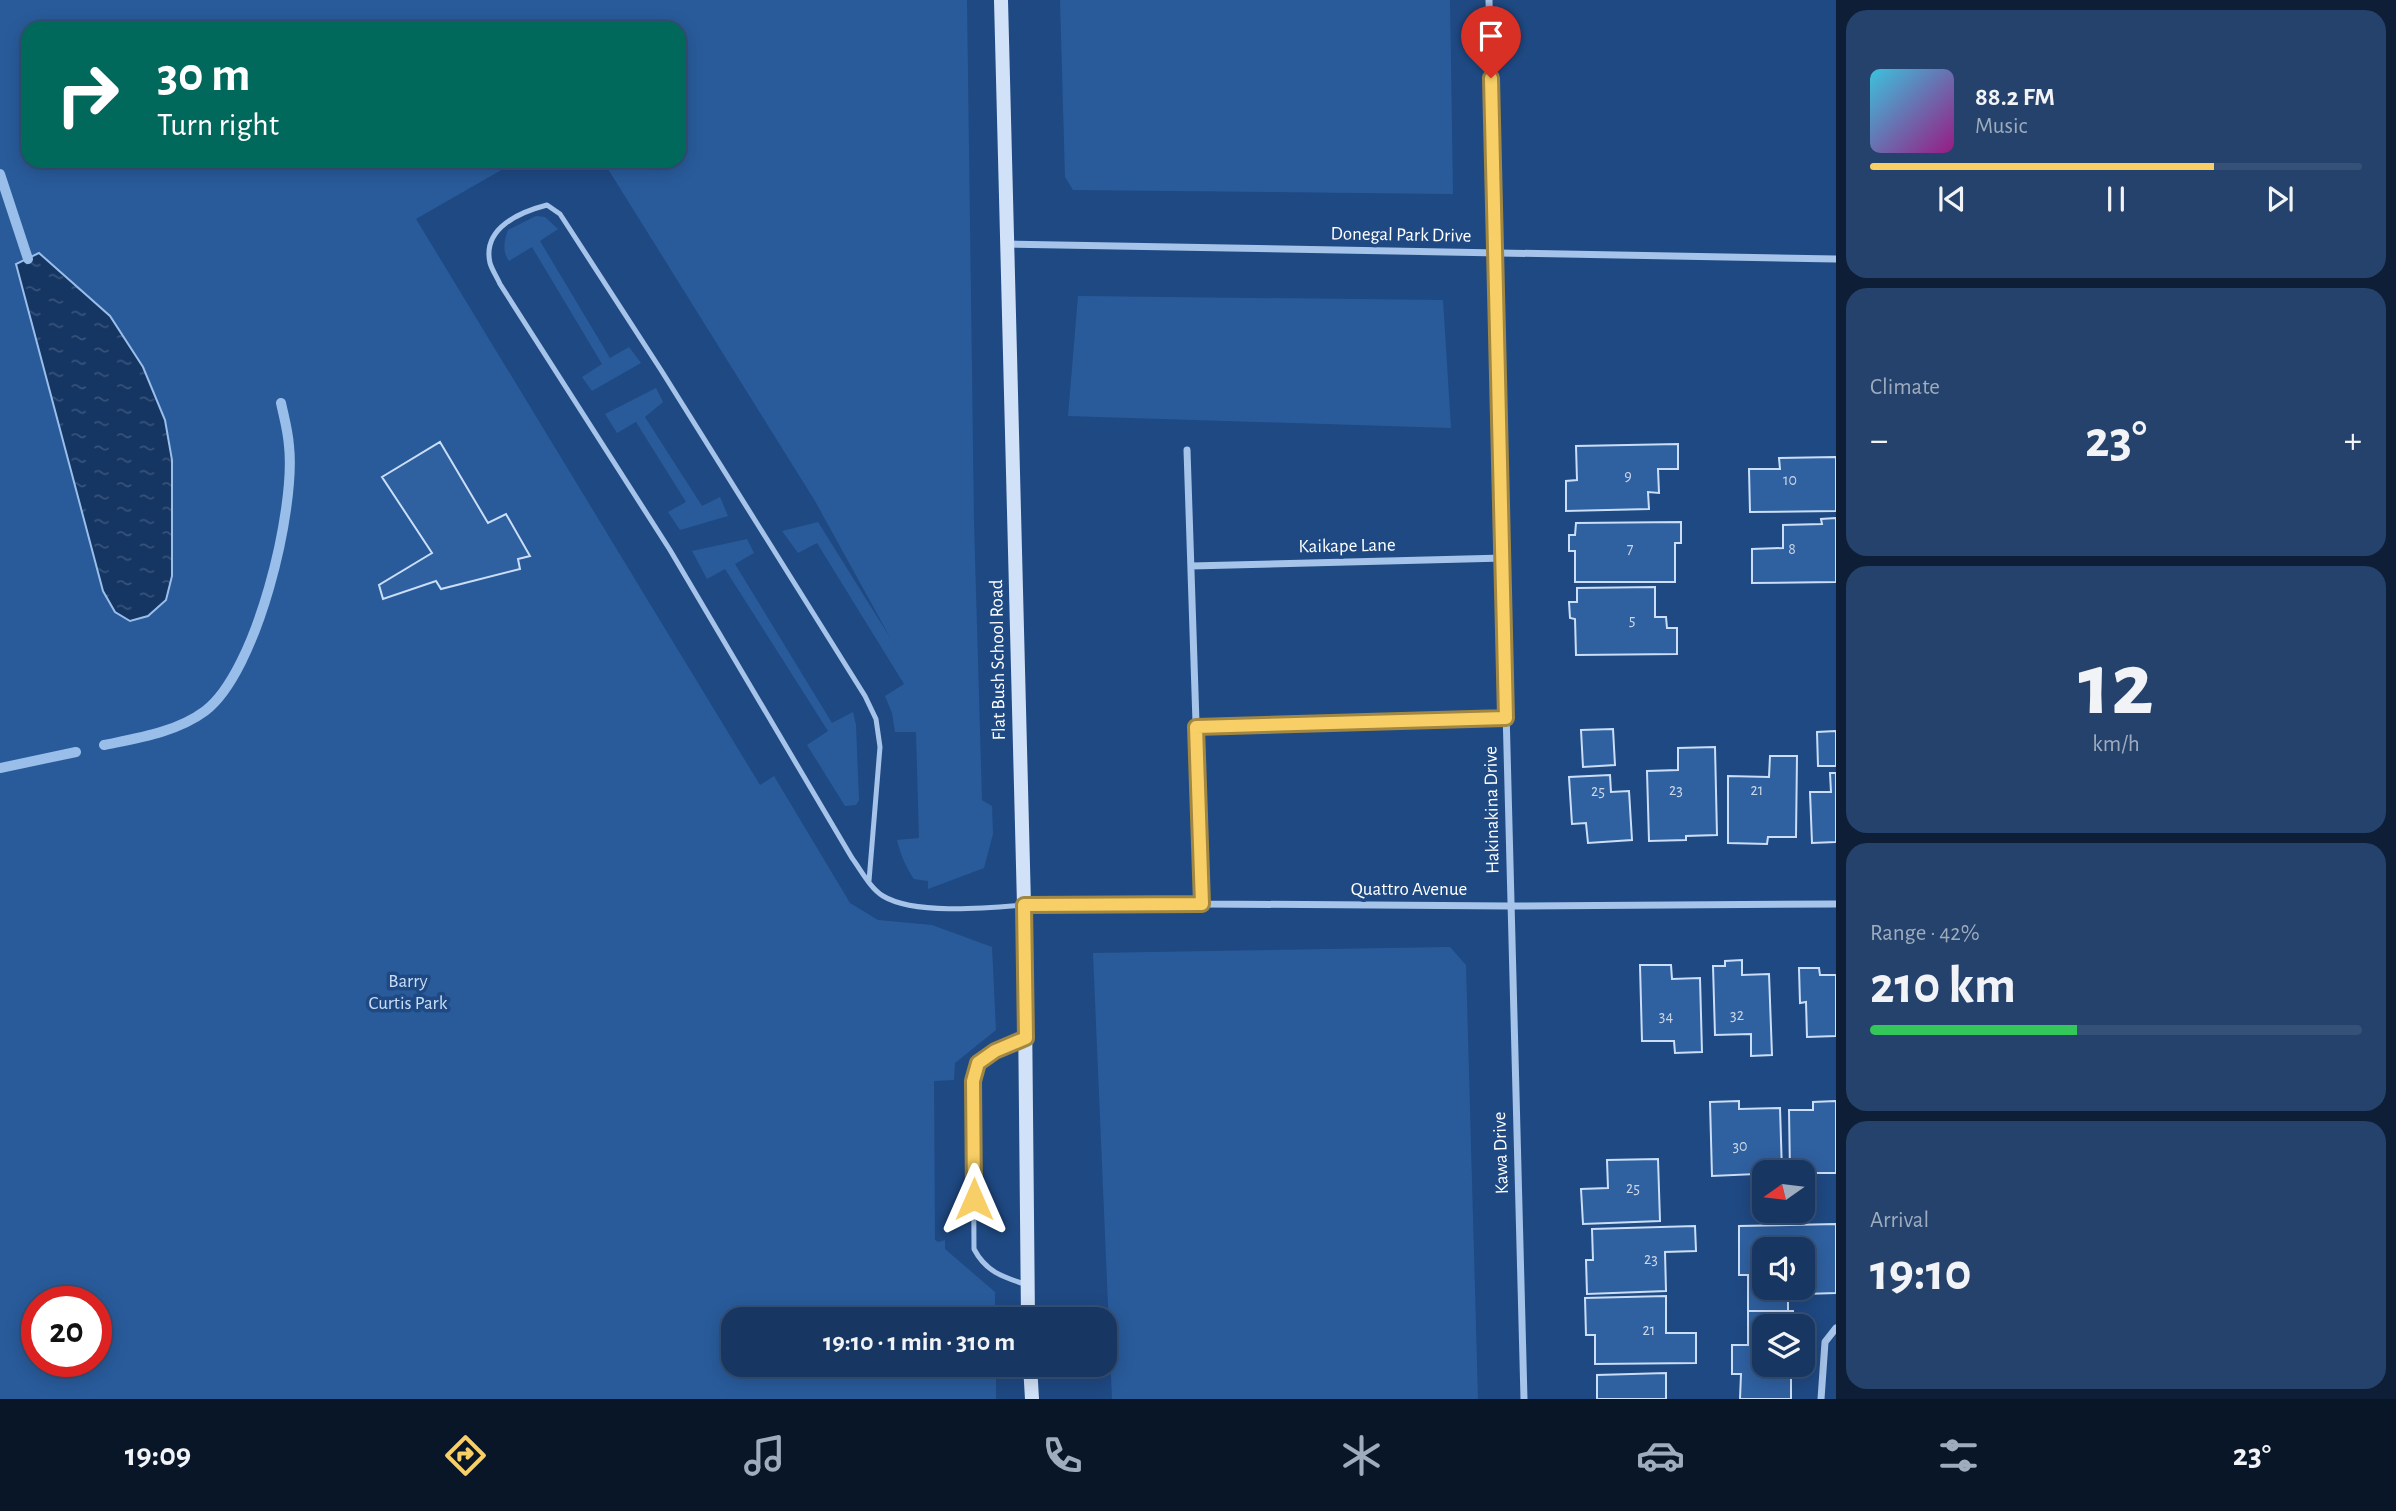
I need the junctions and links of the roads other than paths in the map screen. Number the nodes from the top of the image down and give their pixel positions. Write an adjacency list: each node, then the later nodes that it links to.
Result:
1 (1000, 0): 3 (main road, Flat Bush School Road)
2 (1489, 0): 4 (street, Hakinakina Drive)
3 (1007, 244): 4 (street, Donegal Park Drive); 14 (main road, Flat Bush School Road)
4 (1497, 252): 5 (street, Donegal Park Drive); 7 (street, Hakinakina Drive)
5 (1836, 259)
6 (1188, 450): 8 (street)
7 (1504, 558): 8 (street, Kaikape Lane); 9 (street, Hakinakina Drive)
8 (1191, 565): 10 (street)
9 (1506, 718): 10 (street); 15 (street, Hakinakina Drive)
10 (1196, 727): 12 (street)
11 (869, 881): 11 (lane); 14 (lane)
12 (1202, 904): 14 (street, Quattro Avenue); 15 (street, Quattro Avenue)
13 (1836, 904): 15 (street, Quattro Avenue)
14 (1024, 905): 16 (main road, Flat Bush School Road)
15 (1509, 906): 22 (street, Kawa Drive)
16 (1026, 1038): 17 (main road, Flat Bush School Road); 17 (lane)
17 (1027, 1285): 18 (main road, Flat Bush School Road)
18 (1028, 1307)
19 (1836, 1328): 23 (street)
20 (1031, 1377): 21 (main road)
21 (1032, 1399)
22 (1524, 1399)
23 (1821, 1399)

